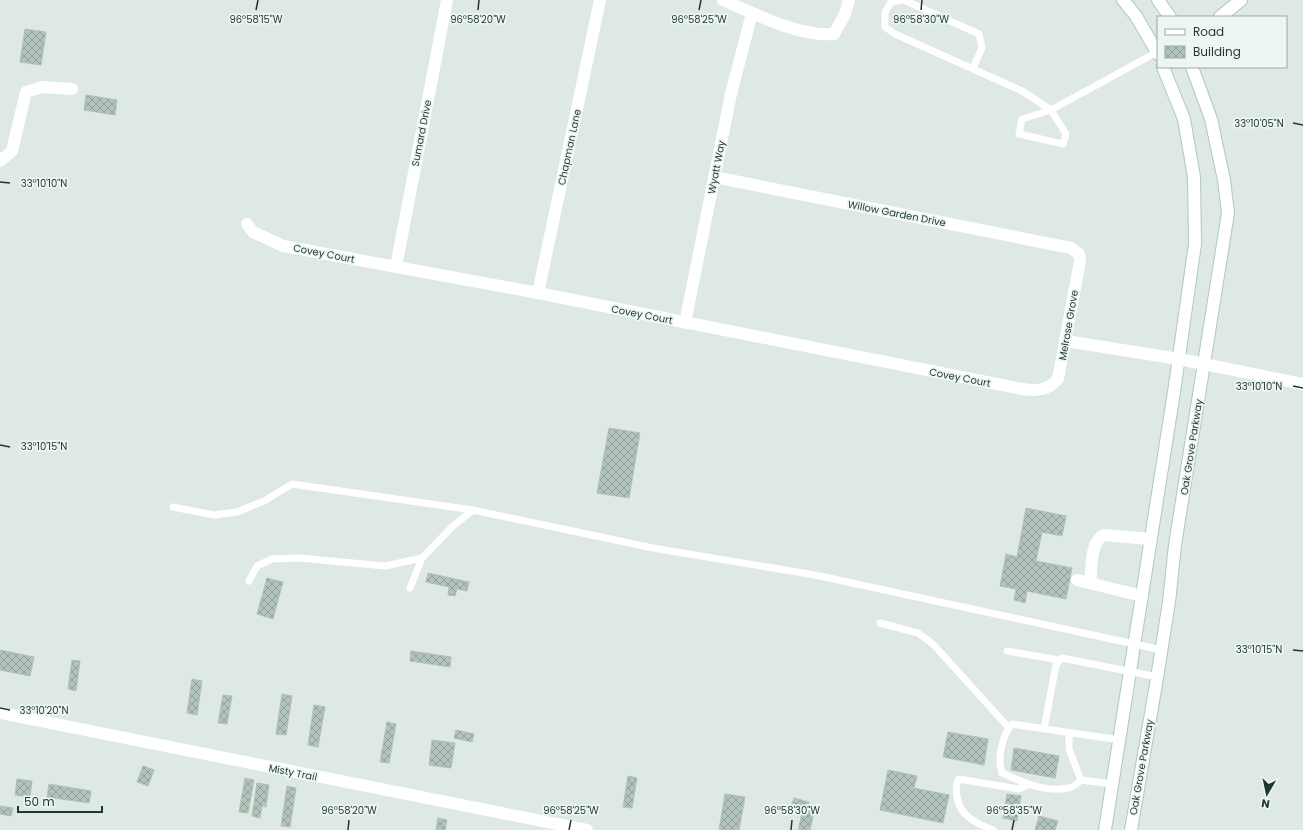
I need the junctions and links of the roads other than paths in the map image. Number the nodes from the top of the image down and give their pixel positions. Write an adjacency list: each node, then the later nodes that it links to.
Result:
1 (447, 0): 24 (street, Sumard Drive)
2 (600, 0): 25 (street, Chapman Lane)
3 (723, 0): 10 (street)
4 (849, 0): 10 (street)
5 (903, 0): 9 (lane); 15 (lane)
6 (1123, 0): 13 (street)
7 (1158, 0): 11 (street)
8 (1241, 0): 12 (street)
9 (891, 1): 15 (lane)
10 (752, 13): 21 (street, Wyatt Way)
11 (1169, 16)
12 (1221, 16)
13 (1157, 51)
14 (1157, 54): 19 (lane)
15 (973, 68): 19 (lane)
16 (1163, 68): 28 (street)
17 (1192, 68): 29 (street, Oak Grove Parkway)
18 (72, 89): 20 (street)
19 (1052, 110): 19 (lane)
20 (0, 161)
21 (714, 177): 23 (street, Willow Garden Drive); 26 (street, Wyatt Way)
22 (247, 224): 24 (street, Covey Court)
23 (1079, 254): 27 (street, Melrose Grove)
24 (396, 267): 25 (street, Covey Court)
25 (538, 293): 26 (street, Covey Court)
26 (685, 323): 31 (street, Covey Court)
27 (1066, 341): 28 (street); 31 (street, Melrose Grove)
28 (1179, 359): 29 (street); 34 (street)
29 (1203, 365): 30 (street); 43 (street, Oak Grove Parkway)
30 (1303, 384)
31 (1044, 390)
32 (173, 507): 33 (lane)
33 (473, 510): 35 (lane); 42 (lane)
34 (1150, 539): 38 (street); 40 (street)
35 (422, 558): 37 (lane); 39 (lane)
36 (1077, 580): 38 (street)
37 (249, 581)
38 (1090, 582): 40 (street)
39 (410, 588)
40 (1142, 596): 42 (street)
41 (880, 623): 49 (lane)
42 (1134, 645): 43 (lane); 46 (street)
43 (1162, 650): 47 (street, Oak Grove Parkway)
44 (1007, 651): 45 (lane)
45 (1059, 660): 46 (lane); 50 (lane)
46 (1130, 672): 47 (lane); 52 (street)
47 (1158, 677): 59 (street, Oak Grove Parkway)
48 (0, 713): 56 (street, Misty Trail)
49 (1009, 728): 50 (lane); 55 (lane)
50 (1044, 729): 51 (lane)
51 (1069, 733): 52 (lane); 53 (lane)
52 (1120, 740): 54 (street)
53 (1081, 780): 54 (lane); 55 (lane)
54 (1112, 784): 58 (street)
55 (1027, 785): 57 (lane)
56 (587, 830)
57 (993, 830)
58 (1105, 830)
59 (1131, 830)

